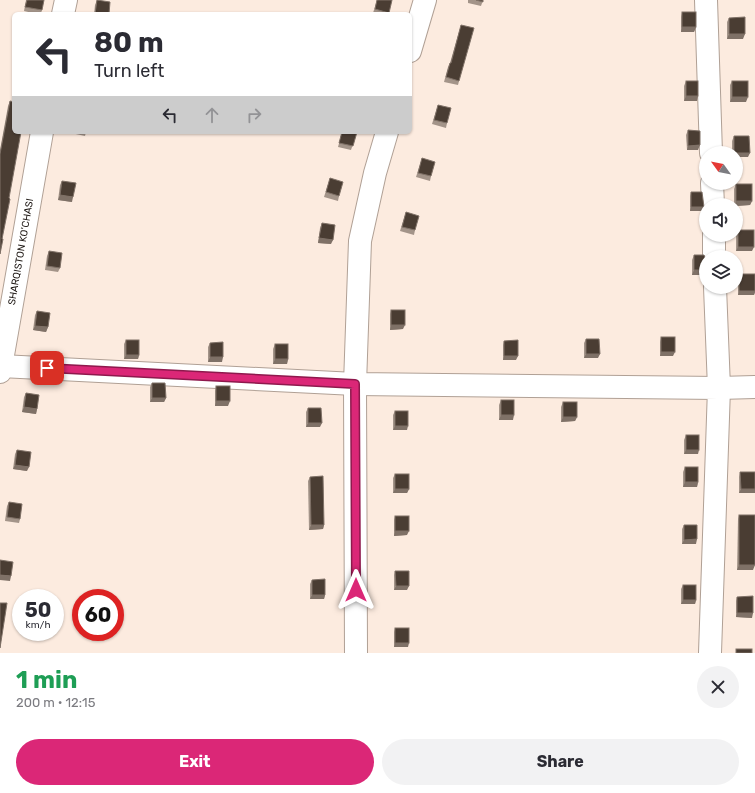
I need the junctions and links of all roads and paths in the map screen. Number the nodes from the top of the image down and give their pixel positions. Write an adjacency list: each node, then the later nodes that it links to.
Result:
1 (66, 0): 4 (street)
2 (425, 0): 5 (street)
3 (706, 0): 8 (street)
4 (63, 12)
5 (412, 44)
6 (42, 134): 10 (street, SHARQISTON KO'CHASI)
7 (386, 134): 11 (street)
8 (711, 146)
9 (715, 294): 13 (street)
10 (0, 369): 11 (street)
11 (355, 384): 13 (street); 14 (street)
12 (755, 387): 13 (street)
13 (719, 388): 15 (street)
14 (356, 653)
15 (710, 653)

